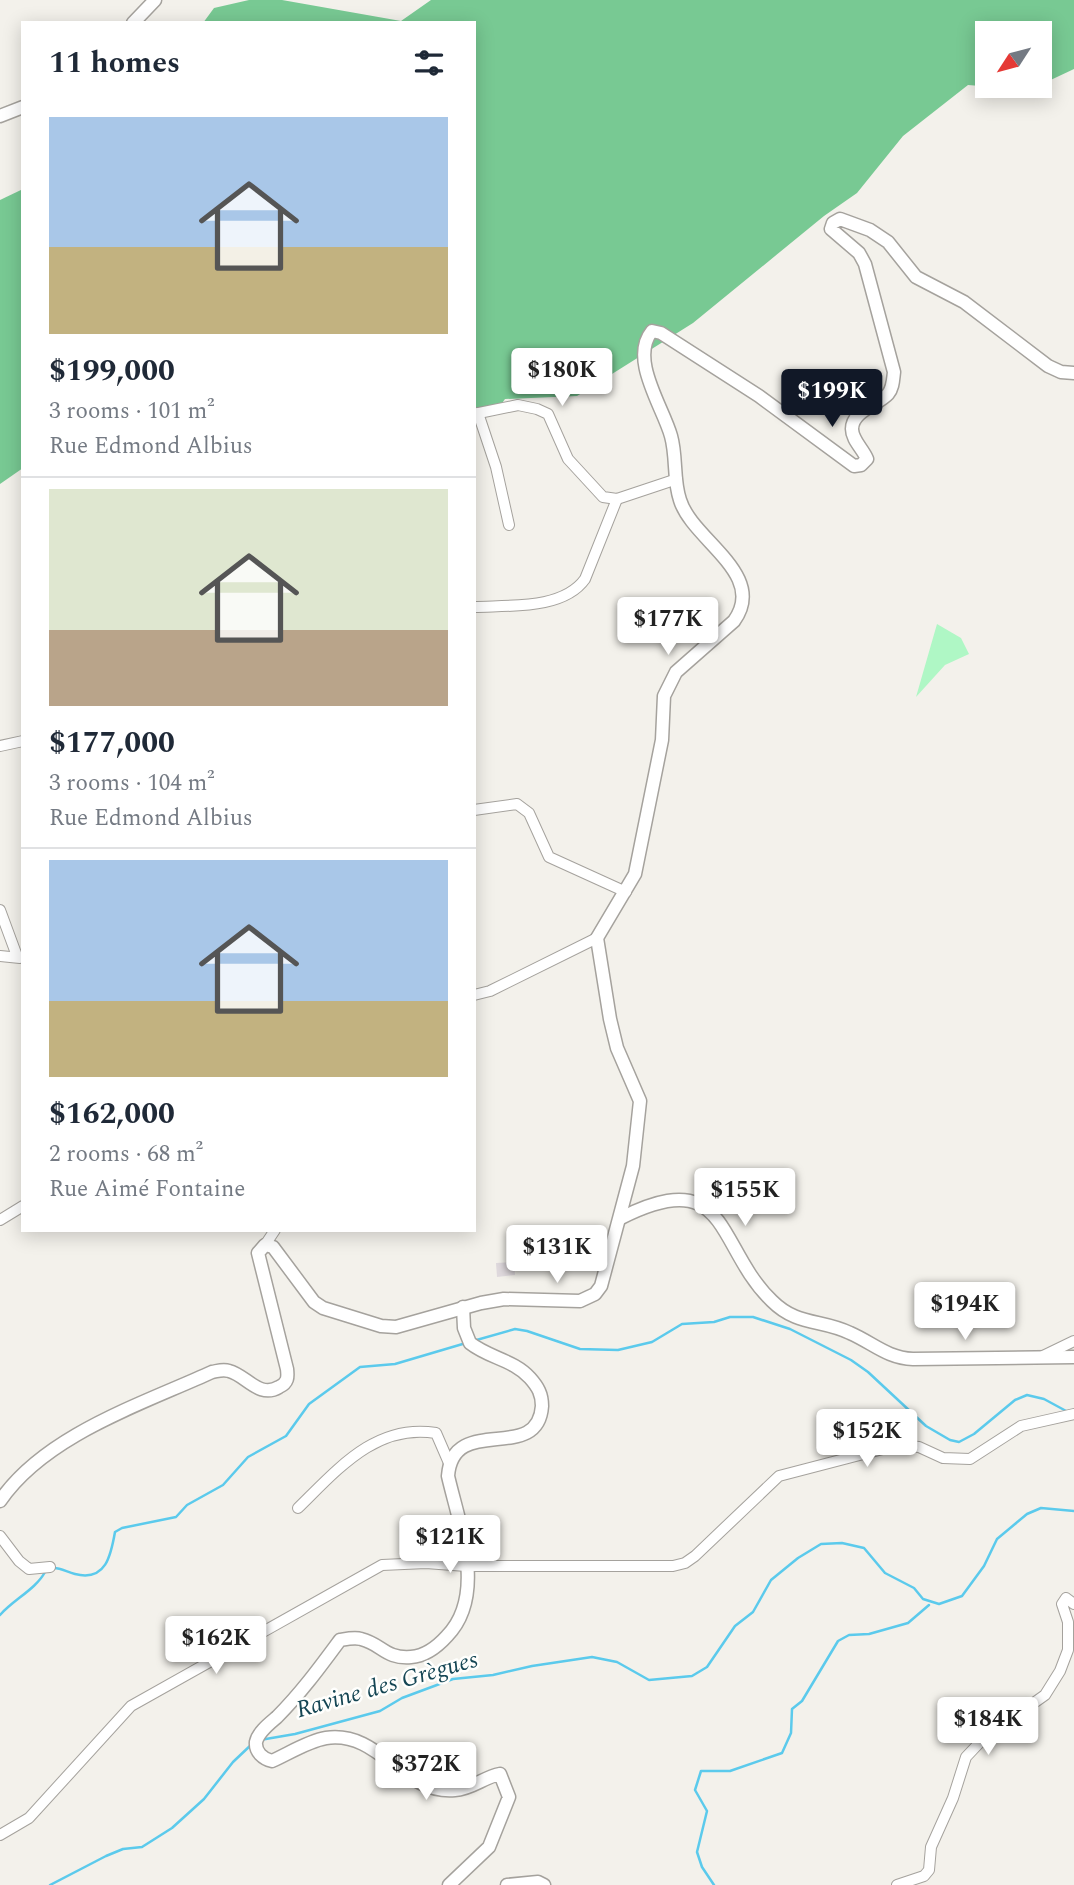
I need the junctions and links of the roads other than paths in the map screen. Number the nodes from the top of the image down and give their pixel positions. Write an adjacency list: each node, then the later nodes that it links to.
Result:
1 (155, 0): 2 (main road)
2 (136, 21)
3 (21, 108): 4 (main road)
4 (0, 116)
5 (1074, 373): 7 (main road)
6 (476, 414): 8 (street); 9 (street)
7 (677, 479): 8 (street); 14 (main road)
8 (617, 499): 10 (street)
9 (509, 525)
10 (476, 607)
11 (21, 741): 12 (street)
12 (0, 746)
13 (476, 810): 14 (street)
14 (626, 892): 16 (main road)
15 (0, 910): 18 (street)
16 (597, 938): 19 (street); 21 (main road)
17 (0, 956): 18 (street)
18 (20, 958)
19 (476, 994)
20 (21, 1207): 22 (street)
21 (621, 1217): 25 (main road); 27 (main road)
22 (0, 1220)
23 (274, 1232): 24 (street)
24 (265, 1245): 25 (main road); 31 (main road)
25 (464, 1312): 30 (main road)
26 (1074, 1341): 27 (street)
27 (1042, 1357): 28 (main road)
28 (1074, 1357)
29 (1074, 1414): 34 (street)
30 (449, 1463): 32 (street); 34 (main road)
31 (0, 1501)
32 (298, 1508)
33 (0, 1536): 35 (street)
34 (466, 1566): 37 (street); 38 (main road)
35 (50, 1567)
36 (1074, 1604): 41 (street)
37 (0, 1835)
38 (449, 1885)
39 (507, 1885): 40 (main road)
40 (544, 1885)
41 (897, 1885)

